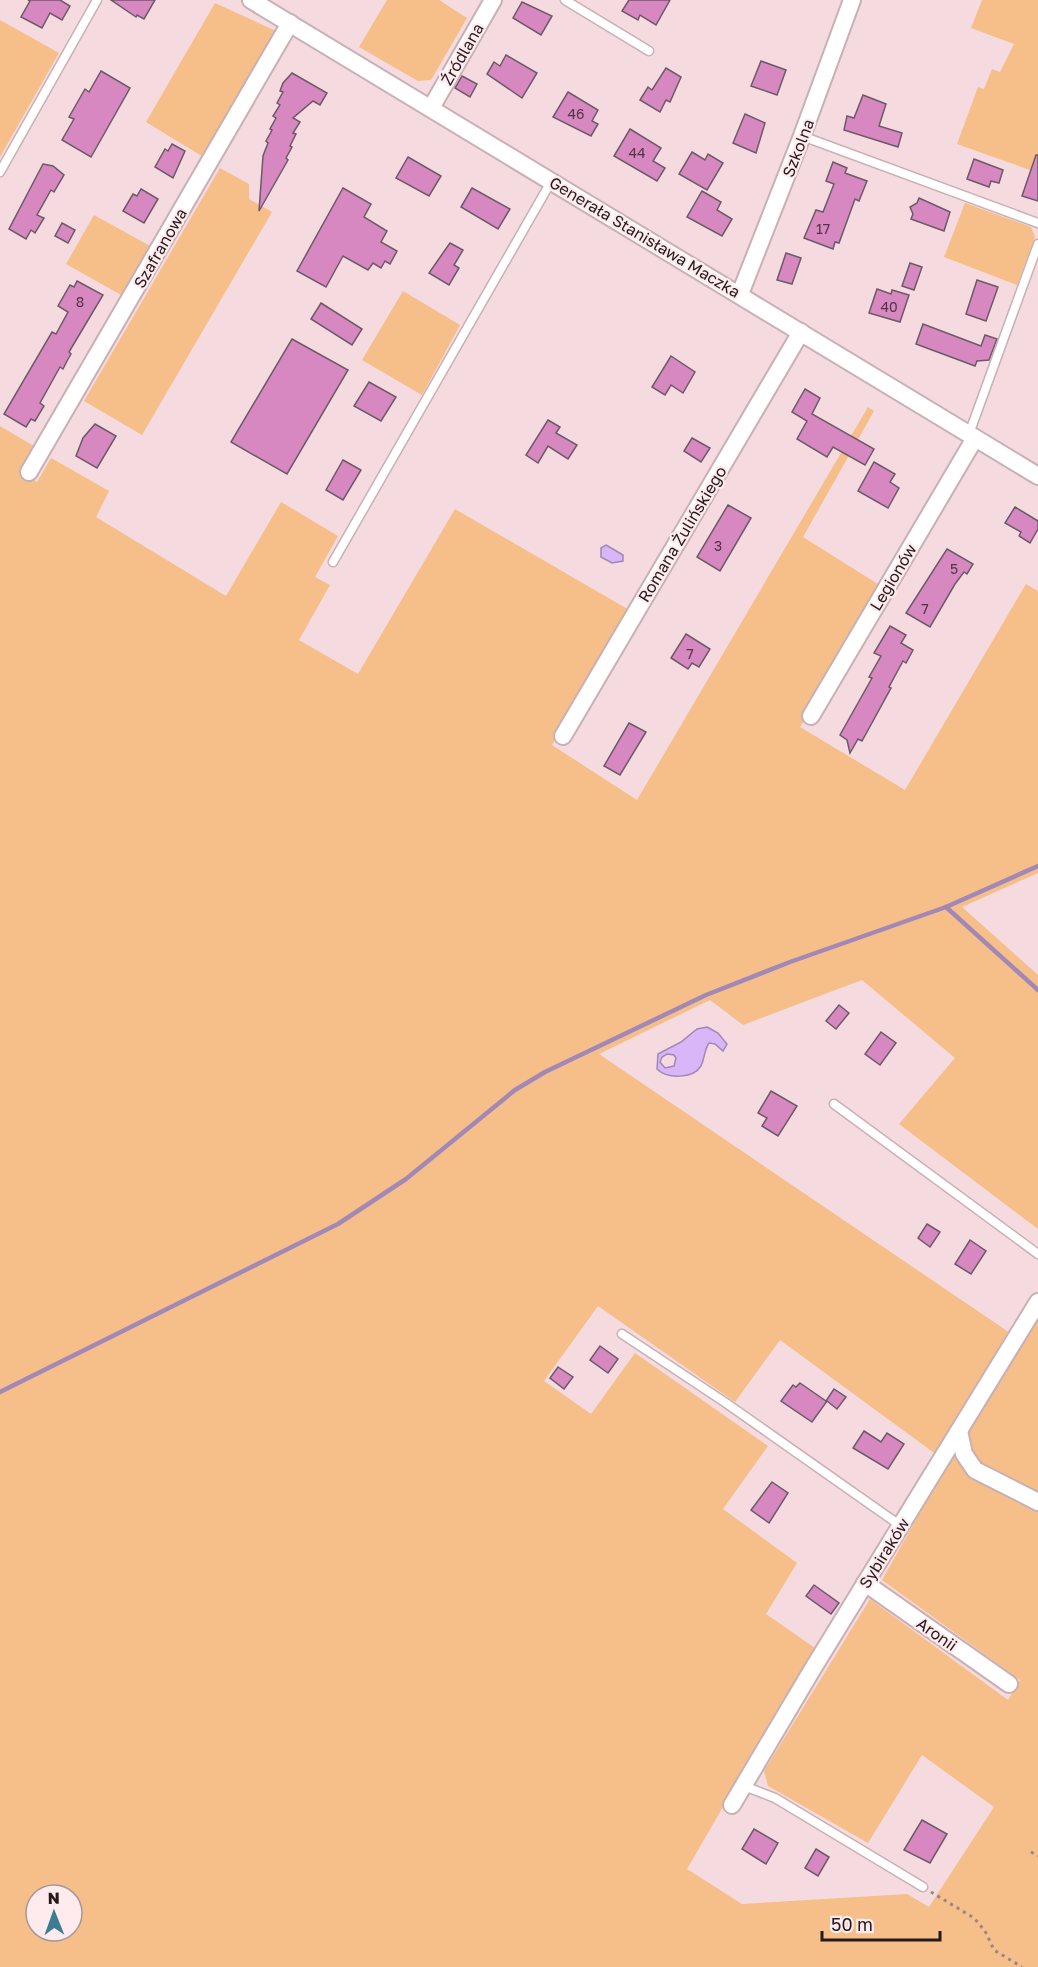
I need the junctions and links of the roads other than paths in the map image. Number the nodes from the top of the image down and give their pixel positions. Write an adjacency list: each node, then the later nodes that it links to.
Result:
1 (97, 0): 10 (lane)
2 (251, 0): 6 (street, Generała Stanisława Maczka)
3 (493, 0): 8 (street, Źródlana)
4 (565, 0): 7 (lane)
5 (852, 0): 9 (street, Szkolna)
6 (290, 23): 8 (street, Generała Stanisława Maczka); 17 (street, Szafranowa)
7 (649, 51)
8 (431, 108): 11 (street, Generała Stanisława Maczka)
9 (802, 136): 12 (lane); 14 (street, Szkolna)
10 (0, 172)
11 (553, 180): 14 (street, Generała Stanisława Maczka); 19 (lane)
12 (1038, 223)
13 (1038, 244): 16 (lane)
14 (740, 294): 15 (street, Generała Stanisława Maczka)
15 (801, 333): 16 (street, Generała Stanisława Maczka); 21 (street, Romana Żulińskiego)
16 (972, 436): 18 (street, Generała Stanisława Maczka); 20 (street, Legionów)
17 (29, 472)
18 (1038, 476)
19 (333, 562)
20 (811, 716)
21 (562, 736)
22 (834, 1104): 23 (lane)
23 (1038, 1254)
24 (1038, 1302): 26 (street, Sybiraków)
25 (622, 1334): 28 (lane)
26 (959, 1431): 27 (street); 28 (street, Sybiraków)
27 (1038, 1502)
28 (901, 1526): 29 (street, Sybiraków)
29 (865, 1583): 30 (street, Aronii); 31 (street, Sybiraków)
30 (1009, 1684)
31 (744, 1786): 32 (street, Sybiraków); 33 (lane)
32 (732, 1805)
33 (923, 1887)

